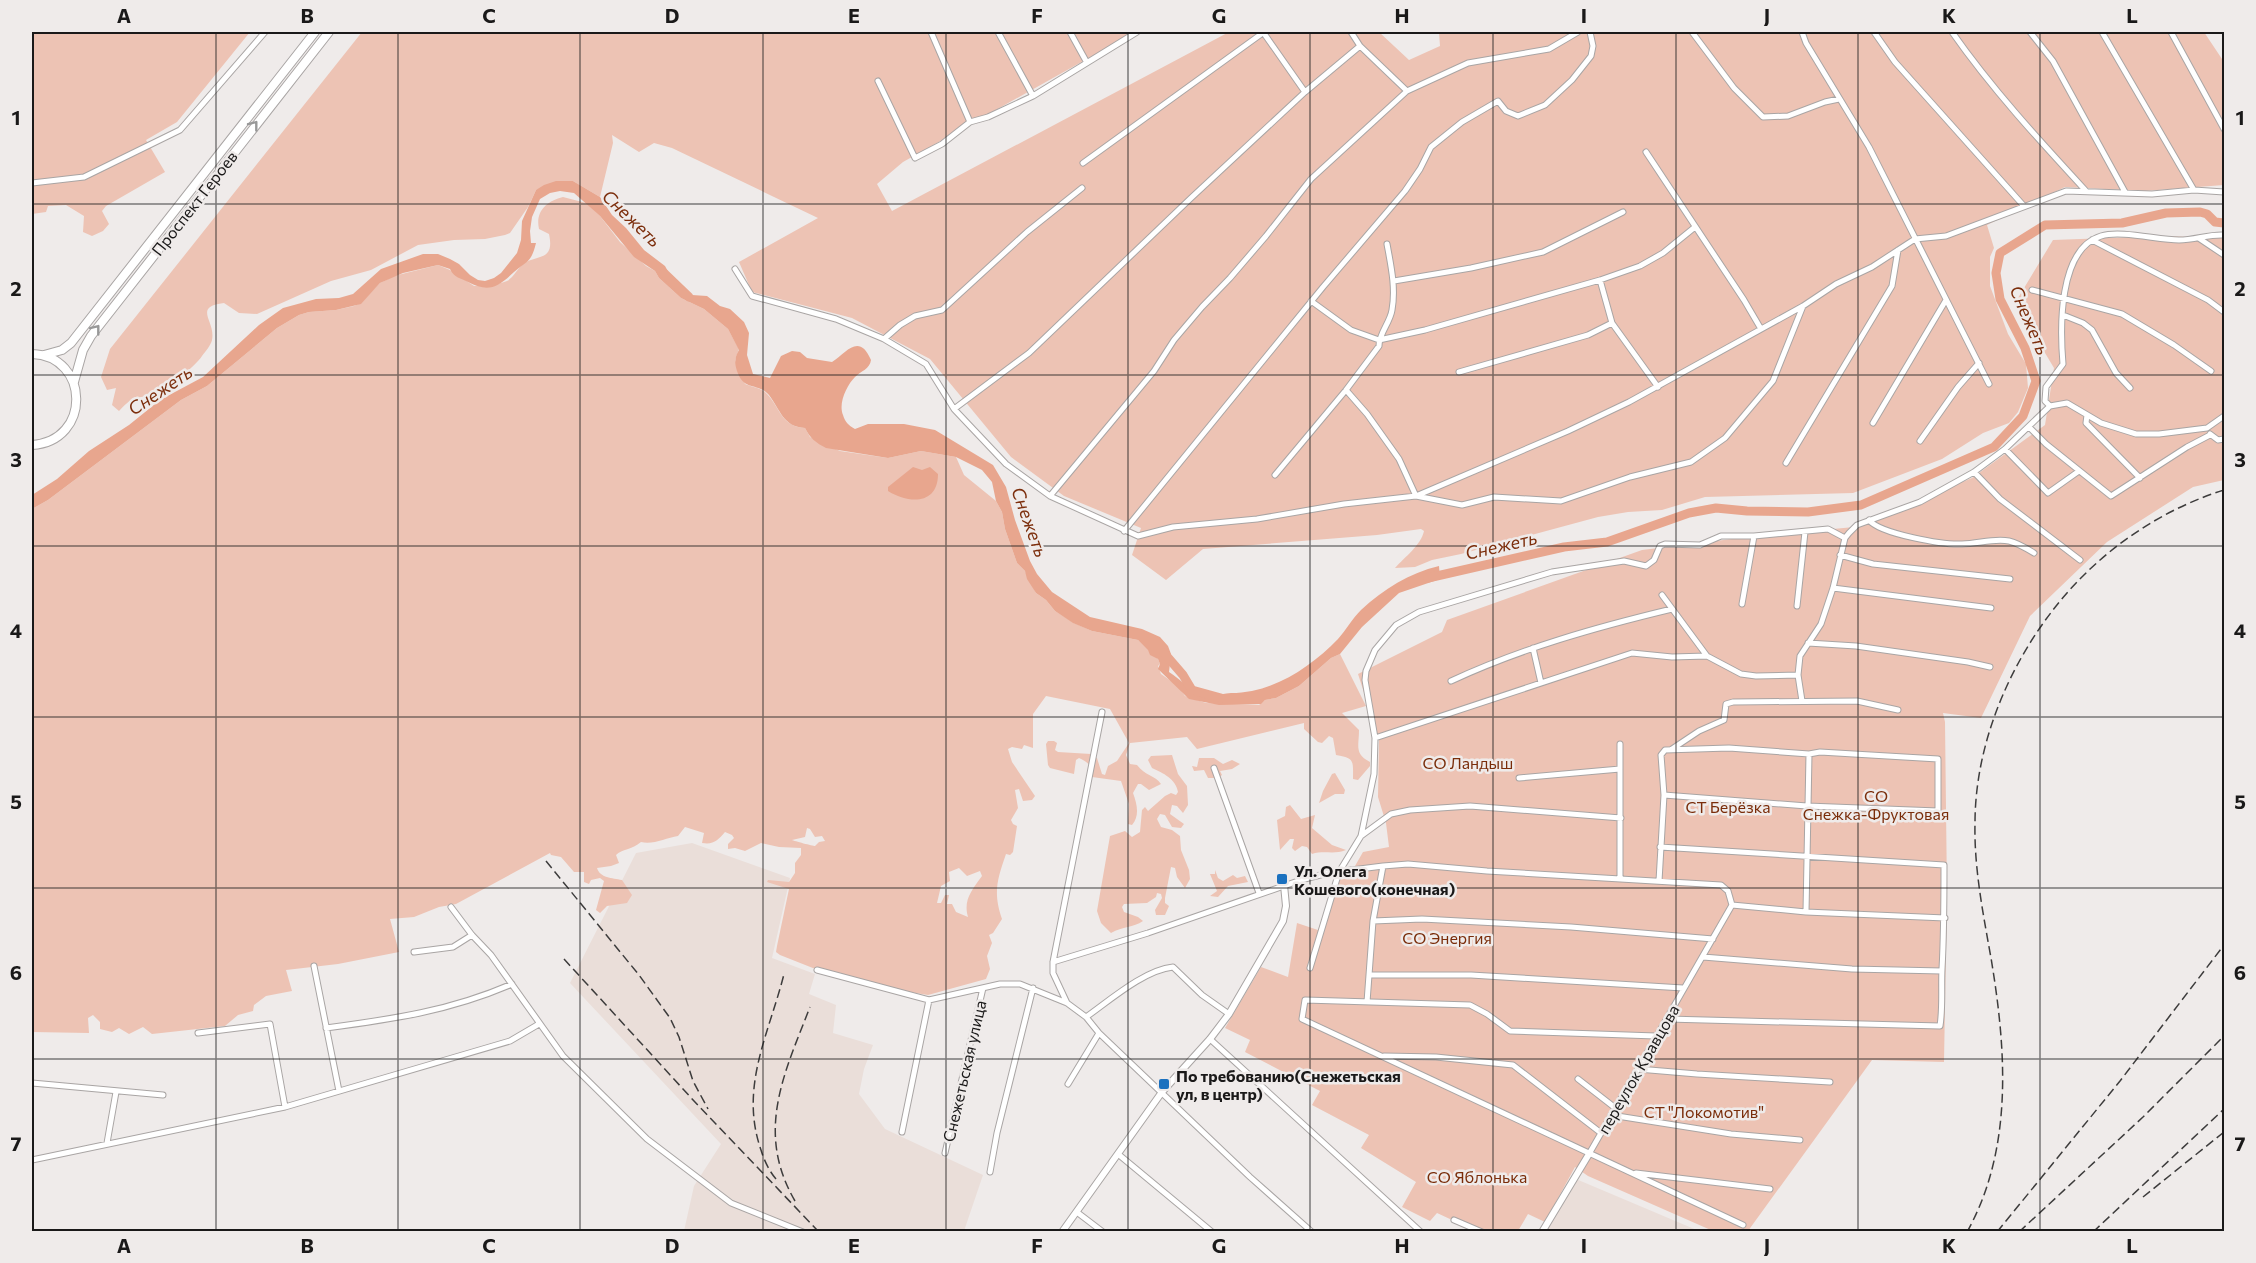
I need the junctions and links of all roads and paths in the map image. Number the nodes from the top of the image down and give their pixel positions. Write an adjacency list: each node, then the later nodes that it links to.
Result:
1 (265, 32): 30 (street)
2 (315, 32): 61 (main road, Проспект Героев)
3 (329, 32): 65 (main road, Проспект Героев, one-way to 3)
4 (931, 32): 26 (street)
5 (998, 32): 24 (street)
6 (1070, 32): 20 (street)
7 (1137, 32): 20 (street)
8 (1263, 32): 22 (street); 29 (street)
9 (1351, 32): 19 (street)
10 (1578, 32): 23 (street)
11 (1590, 32): 52 (street)
12 (1692, 32): 25 (street)
13 (1802, 32): 25 (street)
14 (1874, 32): 36 (street)
15 (1952, 32): 33 (street)
16 (2030, 32): 34 (street)
17 (2102, 32): 32 (street)
18 (2171, 32): 27 (street)
19 (1360, 46): 22 (street); 23 (street)
20 (1086, 61): 24 (street)
21 (878, 81): 26 (street)
22 (1305, 92): 71 (street)
23 (1407, 92): 87 (street)
24 (1032, 96): 26 (street)
25 (1839, 99): 40 (street)
26 (970, 122)
27 (2224, 129)
28 (1646, 152): 38 (street)
29 (1083, 163)
30 (32, 183)
31 (1082, 188): 58 (street)
32 (2194, 190): 34 (street); 35 (street)
33 (2086, 191): 34 (street); 36 (street)
34 (2125, 192)
35 (2224, 192)
36 (2023, 205): 40 (street)
37 (1623, 212): 48 (street)
38 (1695, 227): 47 (street); 57 (street)
39 (2224, 235): 41 (street)
40 (1915, 239): 44 (street); 51 (street)
41 (2200, 239): 42 (street); 45 (street)
42 (2091, 240): 50 (street); 54 (street)
43 (1387, 244): 48 (street)
44 (1898, 250): 53 (street); 82 (street)
45 (2224, 255)
46 (735, 269): 58 (street)
47 (1600, 280): 56 (street); 59 (street)
48 (1394, 281): 59 (street)
49 (2032, 291): 50 (street)
50 (2064, 298): 55 (street); 63 (street)
51 (1946, 300): 62 (street); 74 (street)
52 (1311, 301): 59 (street); 90 (street)
53 (1803, 306): 57 (street); 88 (street)
54 (2224, 312)
55 (2063, 315): 68 (street); 70 (street)
56 (1612, 323): 64 (street); 67 (street)
57 (1761, 329): 67 (street)
58 (884, 339): 71 (street)
59 (1379, 340): 69 (street)
60 (32, 354): 61 (main road, Проспект Героев)
61 (44, 355): 65 (main road)
62 (1979, 363): 66 (street); 79 (street)
63 (2211, 371)
64 (1459, 372)
65 (74, 382): 80 (main road, Проспект Героев)
66 (1989, 384)
67 (1658, 387): 88 (street)
68 (2130, 388)
69 (1346, 390): 85 (street); 88 (street)
70 (2050, 406): 72 (street); 75 (street)
71 (954, 409): 87 (street)
72 (2087, 415): 76 (street); 86 (street)
73 (2224, 416): 76 (street)
74 (1873, 423)
75 (2029, 427): 81 (street); 83 (street)
76 (2207, 428): 77 (street)
77 (2210, 435): 78 (street); 86 (street)
78 (2224, 439)
79 (1920, 441)
80 (32, 445)
81 (2005, 449): 83 (street); 84 (street)
82 (1786, 463)
83 (2079, 471): 86 (street)
84 (1974, 472): 89 (street); 96 (street)
85 (1275, 475)
86 (2140, 478)
87 (1050, 496): 90 (street)
88 (1416, 496): 90 (street)
89 (1869, 520): 93 (street); 94 (street)
90 (1125, 531)
91 (1805, 532): 92 (street); 93 (street); 101 (street)
92 (1754, 536): 100 (street); 114 (street)
93 (1845, 538): 95 (street)
94 (2034, 553)
95 (1840, 555): 97 (street); 98 (street)
96 (2080, 560)
97 (2010, 579)
98 (1833, 588): 102 (street); 104 (street)
99 (1662, 595): 103 (street)
100 (1742, 604)
101 (1797, 606)
102 (1991, 608)
103 (1672, 609): 105 (street); 106 (street)
104 (1808, 643): 107 (street); 108 (street)
105 (1533, 648): 109 (street); 110 (street)
106 (1707, 656): 108 (street); 110 (street)
107 (1990, 668)
108 (1798, 675): 111 (street)
109 (1451, 681)
110 (1541, 683): 114 (street)
111 (1802, 701): 112 (street); 116 (street)
112 (1898, 710)
113 (1102, 712): 142 (street)
114 (1375, 738): 124 (street)
115 (1620, 744): 119 (street)
116 (1672, 748): 117 (street); 121 (street)
117 (1809, 754): 122 (street); 122 (street)
118 (1214, 768): 132 (street)
119 (1620, 769): 120 (street); 123 (street)
120 (1519, 778)
121 (1664, 795): 122 (street); 125 (street)
122 (1807, 806): 126 (street)
123 (1621, 818): 124 (street); 129 (street)
124 (1361, 836): 128 (street)
125 (1660, 847): 126 (street); 130 (street)
126 (1805, 858): 135 (street); 136 (street)
127 (1383, 866): 128 (street); 129 (street); 137 (street)
128 (1339, 872): 131 (street); 144 (street)
129 (1620, 879): 130 (street)
130 (1659, 881): 133 (street)
131 (1284, 885): 132 (street); 155 (street)
132 (1259, 893): 142 (street)
133 (1732, 905): 135 (street); 139 (street, переулок Кравцова)
134 (451, 907): 138 (street)
135 (1806, 912): 136 (street)
136 (1945, 918): 146 (street)
137 (1373, 921): 139 (street); 147 (street)
138 (472, 935): 140 (street); 148 (street)
139 (1713, 939): 141 (street, переулок Кравцова)
140 (414, 952)
141 (1703, 957): 146 (street); 151 (street, переулок Кравцова)
142 (1053, 962): 154 (street)
143 (314, 966): 159 (street)
144 (1310, 968)
145 (817, 970): 152 (street, Снежетьская улица)
146 (1942, 971): 157 (street)
147 (1369, 975): 151 (street); 153 (street)
148 (512, 984): 158 (street); 159 (street)
149 (983, 988): 150 (street, Снежетьская улица); 152 (street, Снежетьская улица); 181 (street, Снежетьская улица)
150 (1033, 988): 154 (street, Снежетьская улица); 185 (street)
151 (1683, 988): 157 (street, переулок Кравцова)
152 (929, 1000): 177 (street)
153 (1367, 1002): 162 (street); 164 (street)
154 (1067, 1003): 156 (street, Снежетьская улица)
155 (1229, 1014): 156 (street); 163 (street)
156 (1086, 1017): 160 (street, Снежетьская улица)
157 (1667, 1019): 162 (street, переулок Кравцова)
158 (538, 1024): 170 (street); 191 (street)
159 (327, 1028): 170 (street)
160 (1099, 1032): 169 (street); 172 (street, Снежетьская улица)
161 (198, 1033): 174 (street)
162 (1656, 1036): 165 (street, переулок Кравцова)
163 (1210, 1039): 172 (street); 196 (street)
164 (1382, 1056): 178 (street); 182 (street)
165 (1638, 1069): 167 (street); 175 (street, переулок Кравцова)
166 (1578, 1079): 175 (street)
167 (1830, 1082)
168 (32, 1083): 171 (street)
169 (1068, 1083)
170 (339, 1091): 174 (street)
171 (116, 1092): 173 (street); 180 (street)
172 (1162, 1092): 183 (street); 195 (street, Снежетьская улица)
173 (164, 1095)
174 (285, 1107): 180 (street)
175 (1614, 1107): 176 (street, переулок Кравцова)
176 (1611, 1115): 178 (street, переулок Кравцова); 179 (street)
177 (902, 1132)
178 (1601, 1133): 182 (street, переулок Кравцова)
179 (1800, 1140)
180 (107, 1143): 184 (street)
181 (945, 1153)
182 (1589, 1154): 186 (street); 198 (street, переулок Кравцова)
183 (1118, 1155): 188 (street); 194 (street)
184 (33, 1159)
185 (990, 1172)
186 (1632, 1173): 187 (street); 190 (street)
187 (1770, 1189)
188 (1078, 1213): 192 (street); 193 (street)
189 (1454, 1220): 197 (street)
190 (1743, 1225)
191 (803, 1232)
192 (1062, 1232)
193 (1103, 1232)
194 (1212, 1232)
195 (1312, 1232)
196 (1421, 1232)
197 (1482, 1232)
198 (1542, 1232)

